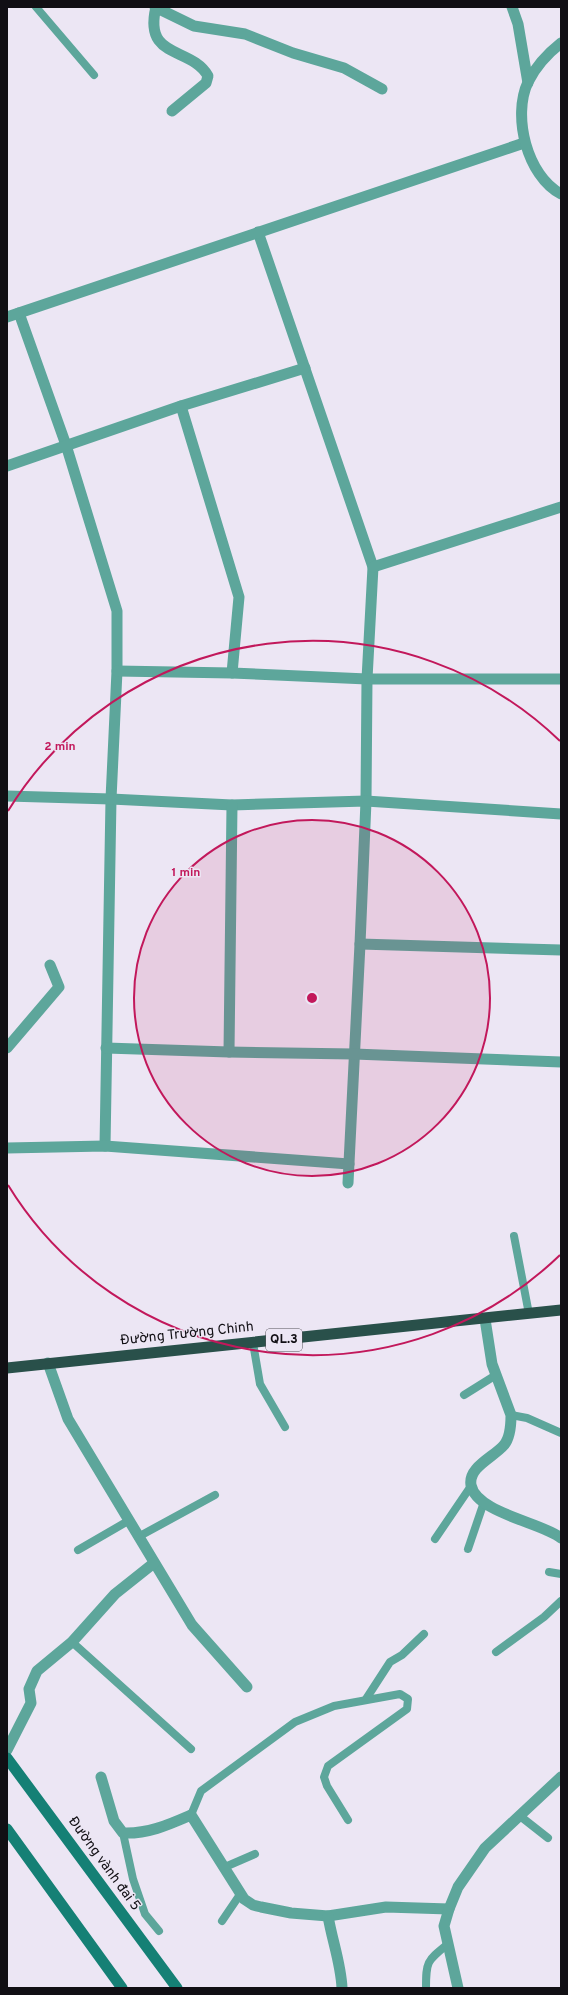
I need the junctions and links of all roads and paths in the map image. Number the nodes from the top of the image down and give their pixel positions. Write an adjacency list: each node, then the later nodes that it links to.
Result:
1 (36, 7): 5 (lane)
2 (156, 7): 7 (street); 8 (street)
3 (512, 7): 6 (street)
4 (561, 43): 6 (street)
5 (94, 75)
6 (528, 84): 9 (street)
7 (382, 89)
8 (172, 110)
9 (524, 143): 10 (street); 11 (street)
10 (561, 194)
11 (258, 232): 12 (street); 14 (street)
12 (19, 313): 13 (street); 16 (street)
13 (7, 317)
14 (305, 368): 15 (street); 19 (street)
15 (181, 406): 16 (street); 21 (street)
16 (66, 445): 17 (street); 20 (street)
17 (7, 466)
18 (561, 507): 19 (street)
19 (373, 568): 22 (street)
20 (117, 671): 21 (street); 25 (street)
21 (232, 673): 22 (street)
22 (367, 679): 23 (street); 26 (street)
23 (561, 679)
24 (7, 796): 25 (street)
25 (111, 799): 27 (street); 33 (street)
26 (366, 801): 27 (street); 28 (street); 29 (street)
27 (232, 805): 34 (street)
28 (561, 814)
29 (360, 944): 30 (street); 35 (street)
30 (561, 950)
31 (50, 966): 32 (street)
32 (7, 1048)
33 (106, 1048): 34 (street); 37 (street)
34 (228, 1052): 35 (street)
35 (354, 1054): 36 (street); 39 (street)
36 (561, 1062)
37 (105, 1146): 38 (street); 39 (street)
38 (7, 1148)
39 (349, 1164): 40 (street)
40 (348, 1183)
41 (514, 1236): 43 (lane)
42 (561, 1310): 43 (highway, Đường Trường Chinh / QL.3)
43 (529, 1314): 44 (highway, Đường Trường Chinh / QL.3)
44 (484, 1319): 45 (highway, Đường Trường Chinh / QL.3); 48 (street)
45 (253, 1343): 46 (highway, Đường Trường Chinh / QL.3); 51 (lane)
46 (48, 1364): 47 (highway, Đường Trường Chinh / QL.3); 56 (street)
47 (7, 1368)
48 (496, 1375): 49 (lane); 50 (street)
49 (464, 1395)
50 (510, 1415): 52 (lane); 53 (street)
51 (285, 1427)
52 (561, 1433)
53 (471, 1486): 55 (street); 59 (lane)
54 (215, 1495): 57 (lane)
55 (484, 1502): 58 (street); 60 (lane)
56 (128, 1521): 57 (street); 61 (lane)
57 (138, 1537): 62 (street)
58 (561, 1538)
59 (435, 1539)
60 (468, 1549)
61 (78, 1550)
62 (154, 1563): 67 (street); 69 (street)
63 (549, 1572): 64 (lane)
64 (561, 1574)
65 (561, 1601): 68 (lane)
66 (424, 1634): 70 (lane)
67 (72, 1642): 71 (lane); 72 (street)
68 (496, 1652)
69 (247, 1687)
70 (366, 1699): 76 (lane); 78 (lane)
71 (191, 1749)
72 (7, 1750)
73 (7, 1758): 91 (main road, Đường vành đai 5)
74 (100, 1777): 80 (street)
75 (561, 1777): 77 (street)
76 (191, 1815): 80 (street); 83 (street)
77 (520, 1816): 81 (lane); 85 (street)
78 (348, 1820)
79 (7, 1829): 90 (main road)
80 (123, 1834): 88 (lane)
81 (548, 1838)
82 (255, 1854): 83 (lane)
83 (225, 1867): 84 (street)
84 (241, 1893): 86 (street); 87 (lane)
85 (448, 1909): 86 (street); 89 (street)
86 (328, 1916): 92 (street)
87 (222, 1921)
88 (159, 1931)
89 (448, 1944): 93 (lane); 94 (street)
90 (122, 1988)
91 (177, 1988)
92 (342, 1988)
93 (426, 1988)
94 (458, 1988)

